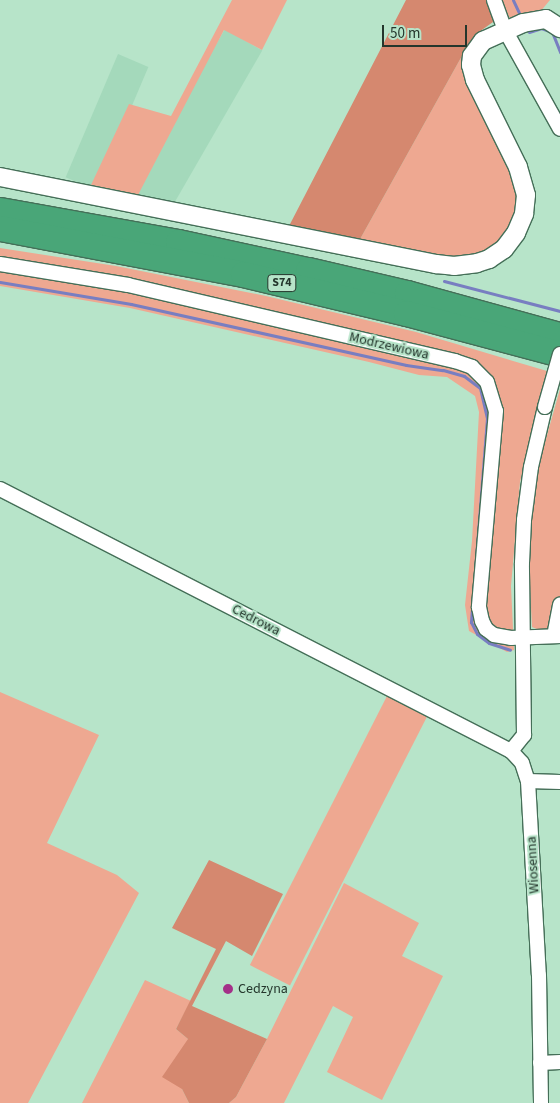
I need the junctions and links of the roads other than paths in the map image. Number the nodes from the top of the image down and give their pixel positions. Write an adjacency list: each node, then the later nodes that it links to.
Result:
1 (494, 0): 3 (street)
2 (560, 28): 3 (street)
3 (505, 30): 4 (street); 5 (street)
4 (560, 129)
5 (0, 177)
6 (0, 210): 9 (highway, S74)
7 (0, 228): 10 (highway, S74)
8 (0, 264): 14 (street, Modrzewiowa)
9 (560, 335)
10 (560, 354): 14 (street, bridge)
11 (0, 489): 15 (street, Cedrowa)
12 (560, 605): 13 (street)
13 (557, 636): 14 (street, Modrzewiowa)
14 (524, 637): 15 (street)
15 (511, 751): 16 (street, Wiosenna)
16 (528, 781): 17 (street); 19 (street, Wiosenna)
17 (560, 782)
18 (560, 1062): 19 (street)
19 (540, 1063): 20 (street, Wiosenna)
20 (540, 1103)

